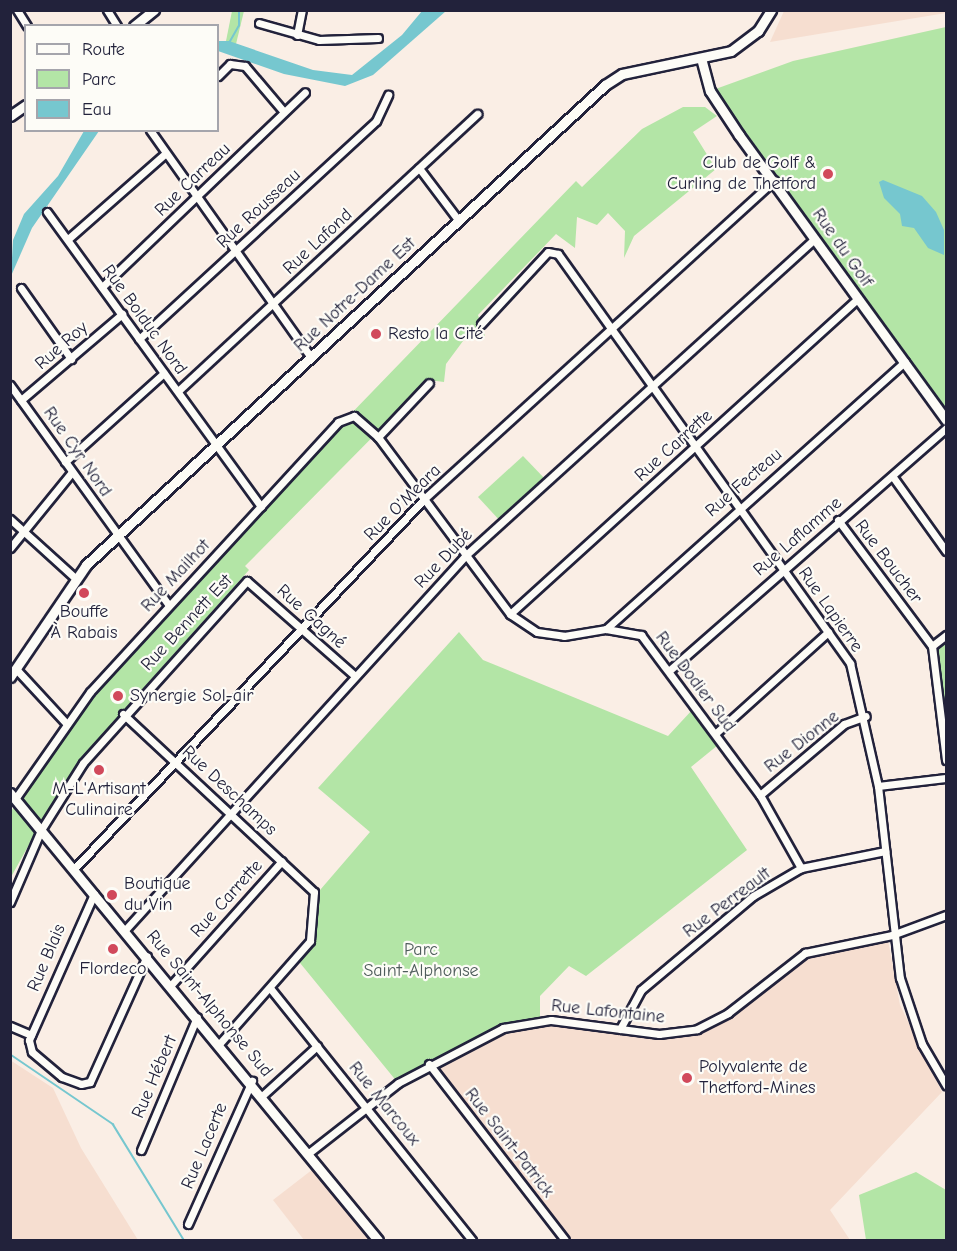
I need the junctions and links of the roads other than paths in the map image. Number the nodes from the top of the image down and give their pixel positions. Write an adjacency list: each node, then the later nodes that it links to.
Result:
1 (17, 10): 7 (street)
2 (107, 10): 8 (street)
3 (154, 10): 9 (street)
4 (302, 10): 10 (street)
5 (771, 10): 12 (street, Rue Notre-Dame Est)
6 (259, 23): 10 (street)
7 (26, 24)
8 (116, 24)
9 (136, 24)
10 (297, 34): 11 (street)
11 (378, 38)
12 (701, 58): 23 (street, Rue du Golf); 26 (street, Rue Notre-Dame Est)
13 (219, 75): 17 (street)
14 (305, 92): 17 (street, Rue Carreau)
15 (388, 95): 29 (street, Rue Rousseau)
16 (24, 106): 19 (street)
17 (284, 112): 24 (street, Rue Carreau)
18 (477, 114): 22 (street, Rue Lafond)
19 (10, 116)
20 (154, 132): 21 (street)
21 (166, 153): 24 (street); 28 (street)
22 (419, 168): 26 (street); 33 (street, Rue Lafond)
23 (774, 180): 27 (street, Rue du Golf); 36 (street, Rue O'Meara)
24 (197, 198): 29 (street); 30 (street, Rue Carreau)
25 (47, 213): 28 (street, Rue Bolduc Nord)
26 (459, 221): 38 (street, Rue Notre-Dame Est)
27 (815, 239): 32 (street, Rue du Golf); 44 (street, Rue Dubé)
28 (68, 240): 30 (street, Rue Bolduc Nord)
29 (236, 251): 33 (street); 37 (street, Rue Rousseau)
30 (102, 287): 34 (street, Rue Bolduc Nord)
31 (21, 288): 39 (street)
32 (857, 299): 40 (street, Rue du Golf); 51 (street, Rue Carrette)
33 (273, 304): 38 (street); 45 (street, Rue Lafond)
34 (122, 314): 37 (street, Rue Bolduc Nord); 39 (street, Rue Roy)
35 (481, 324): 36 (street, Rue Lapierre)
36 (611, 329): 44 (street, Rue Lapierre); 55 (street, Rue O'Meara)
37 (139, 339): 41 (street, Rue Bolduc Nord)
38 (311, 357): 50 (street, Rue Notre-Dame Est)
39 (71, 359): 46 (street, Rue Roy)
40 (905, 362): 47 (street, Rue du Golf); 57 (street, Rue Fecteau)
41 (164, 373): 45 (street, Rue Bolduc Nord); 52 (street)
42 (429, 383): 49 (street)
43 (10, 385): 46 (street, Rue Cyr Nord)
44 (651, 387): 51 (street, Rue Lapierre); 64 (street, Rue Dubé)
45 (178, 391): 50 (street, Rue Bolduc Nord)
46 (21, 400): 52 (street, Rue Cyr Nord)
47 (946, 420)
48 (946, 428): 54 (street, Rue Laflamme)
49 (378, 437): 55 (street, Rue Dodier Sud); 56 (street, Rue Mailhot)
50 (216, 446): 56 (street, Rue Bolduc Nord); 61 (street, Rue Notre-Dame Est)
51 (695, 448): 57 (street, Rue Lapierre); 69 (street, Rue Carrette)
52 (65, 462): 53 (street, Rue Cyr Nord)
53 (72, 472): 60 (street); 61 (street, Rue Cyr Nord)
54 (892, 477): 59 (street, Rue Laflamme); 63 (street)
55 (425, 498): 64 (street, Rue Dodier Sud); 71 (street, Rue O'Meara)
56 (261, 507): 68 (street, Rue Mailhot)
57 (738, 507): 65 (street, Rue Lapierre); 70 (street, Rue Fecteau)
58 (10, 519): 60 (street)
59 (838, 520): 65 (street, Rue Laflamme); 74 (street, Rue Boucher)
60 (22, 534): 62 (street); 66 (street)
61 (119, 537): 66 (street, Rue Notre-Dame Est); 68 (street, Rue Cyr Nord)
62 (10, 548)
63 (946, 551)
64 (467, 554): 69 (street, Rue Dodier Sud); 77 (street, Rue Dubé)
65 (784, 570): 72 (street, Rue Lapierre); 75 (street, Rue Laflamme)
66 (75, 578): 76 (street, Rue Notre-Dame Est)
67 (247, 580): 71 (street, Rue Gagné); 78 (street, Rue Bennett Est)
68 (168, 604): 80 (street, Rue Mailhot)
69 (510, 614): 70 (street, Rue Dodier Sud)
70 (606, 629): 75 (street, Rue Dodier Sud)
71 (303, 630): 77 (street, Rue Gagné); 83 (street, Rue O'Meara)
72 (828, 632): 79 (street, Rue Lapierre); 81 (street)
73 (946, 634): 74 (street)
74 (932, 646): 82 (street, Rue Boucher)
75 (670, 669): 81 (street, Rue Dodier Sud)
76 (13, 673): 80 (street)
77 (355, 676): 88 (street, Rue Dubé)
78 (123, 714): 83 (street, Rue Deschamps); 89 (street, Rue Bennett Est)
79 (866, 716): 85 (street, Rue Lapierre); 86 (street, Rue Dionne)
80 (67, 724): 87 (street, Rue Mailhot)
81 (716, 733): 86 (street, Rue Dodier Sud)
82 (946, 760)
83 (177, 762): 88 (street, Rue Deschamps); 92 (street, Rue O'Meara)
84 (946, 778): 85 (street)
85 (878, 786): 90 (street, Rue Lapierre)
86 (760, 795): 93 (street, Rue Dodier Sud)
87 (13, 796): 89 (street, Rue Saint-Alphonse Sud)
88 (229, 812): 91 (street, Rue Deschamps); 97 (street, Rue Dubé)
89 (41, 830): 92 (street, Rue Saint-Alphonse Sud); 95 (street, Rue Bennett Est)
90 (885, 851): 93 (street, Rue Perreault); 98 (street, Rue Lapierre)
91 (282, 861): 100 (street, Rue Carrette); 101 (street, Rue Deschamps)
92 (75, 868): 94 (street, Rue Saint-Alphonse Sud)
93 (801, 868): 104 (street, Rue Perreault)
94 (94, 894): 97 (street, Rue Saint-Alphonse Sud); 105 (street, Rue Blais)
95 (10, 902)
96 (946, 915): 98 (street, Rue Lafontaine)
97 (125, 930): 99 (street, Rue Saint-Alphonse Sud)
98 (892, 935): 104 (street, Rue Lafontaine); 110 (street, Rue Lapierre)
99 (147, 956): 100 (street, Rue Saint-Alphonse Sud); 105 (street)
100 (171, 985): 102 (street, Rue Saint-Alphonse Sud)
101 (270, 988): 106 (street); 107 (street, Rue Marcoux)
102 (198, 1017): 106 (street, Rue Saint-Alphonse Sud); 113 (street, Rue Hébert)
103 (10, 1026): 105 (street)
104 (620, 1029): 108 (street, Rue Lafontaine)
105 (31, 1035)
106 (220, 1043): 109 (street, Rue Saint-Alphonse Sud)
107 (317, 1046): 111 (street); 112 (street, Rue Marcoux)
108 (429, 1064): 112 (street, Rue Lafontaine); 118 (street, Rue Saint-Patrick)
109 (252, 1081): 111 (street, Rue Saint-Alphonse Sud); 115 (street, Rue Lacerte)
110 (946, 1084)
111 (263, 1095): 114 (street, Rue Saint-Alphonse Sud)
112 (367, 1105): 114 (street, Rue Lafontaine); 117 (street, Rue Marcoux)
113 (141, 1150)
114 (310, 1152): 116 (street, Rue Saint-Alphonse Sud)
115 (188, 1224)
116 (378, 1240)
117 (472, 1240)
118 (565, 1240)

